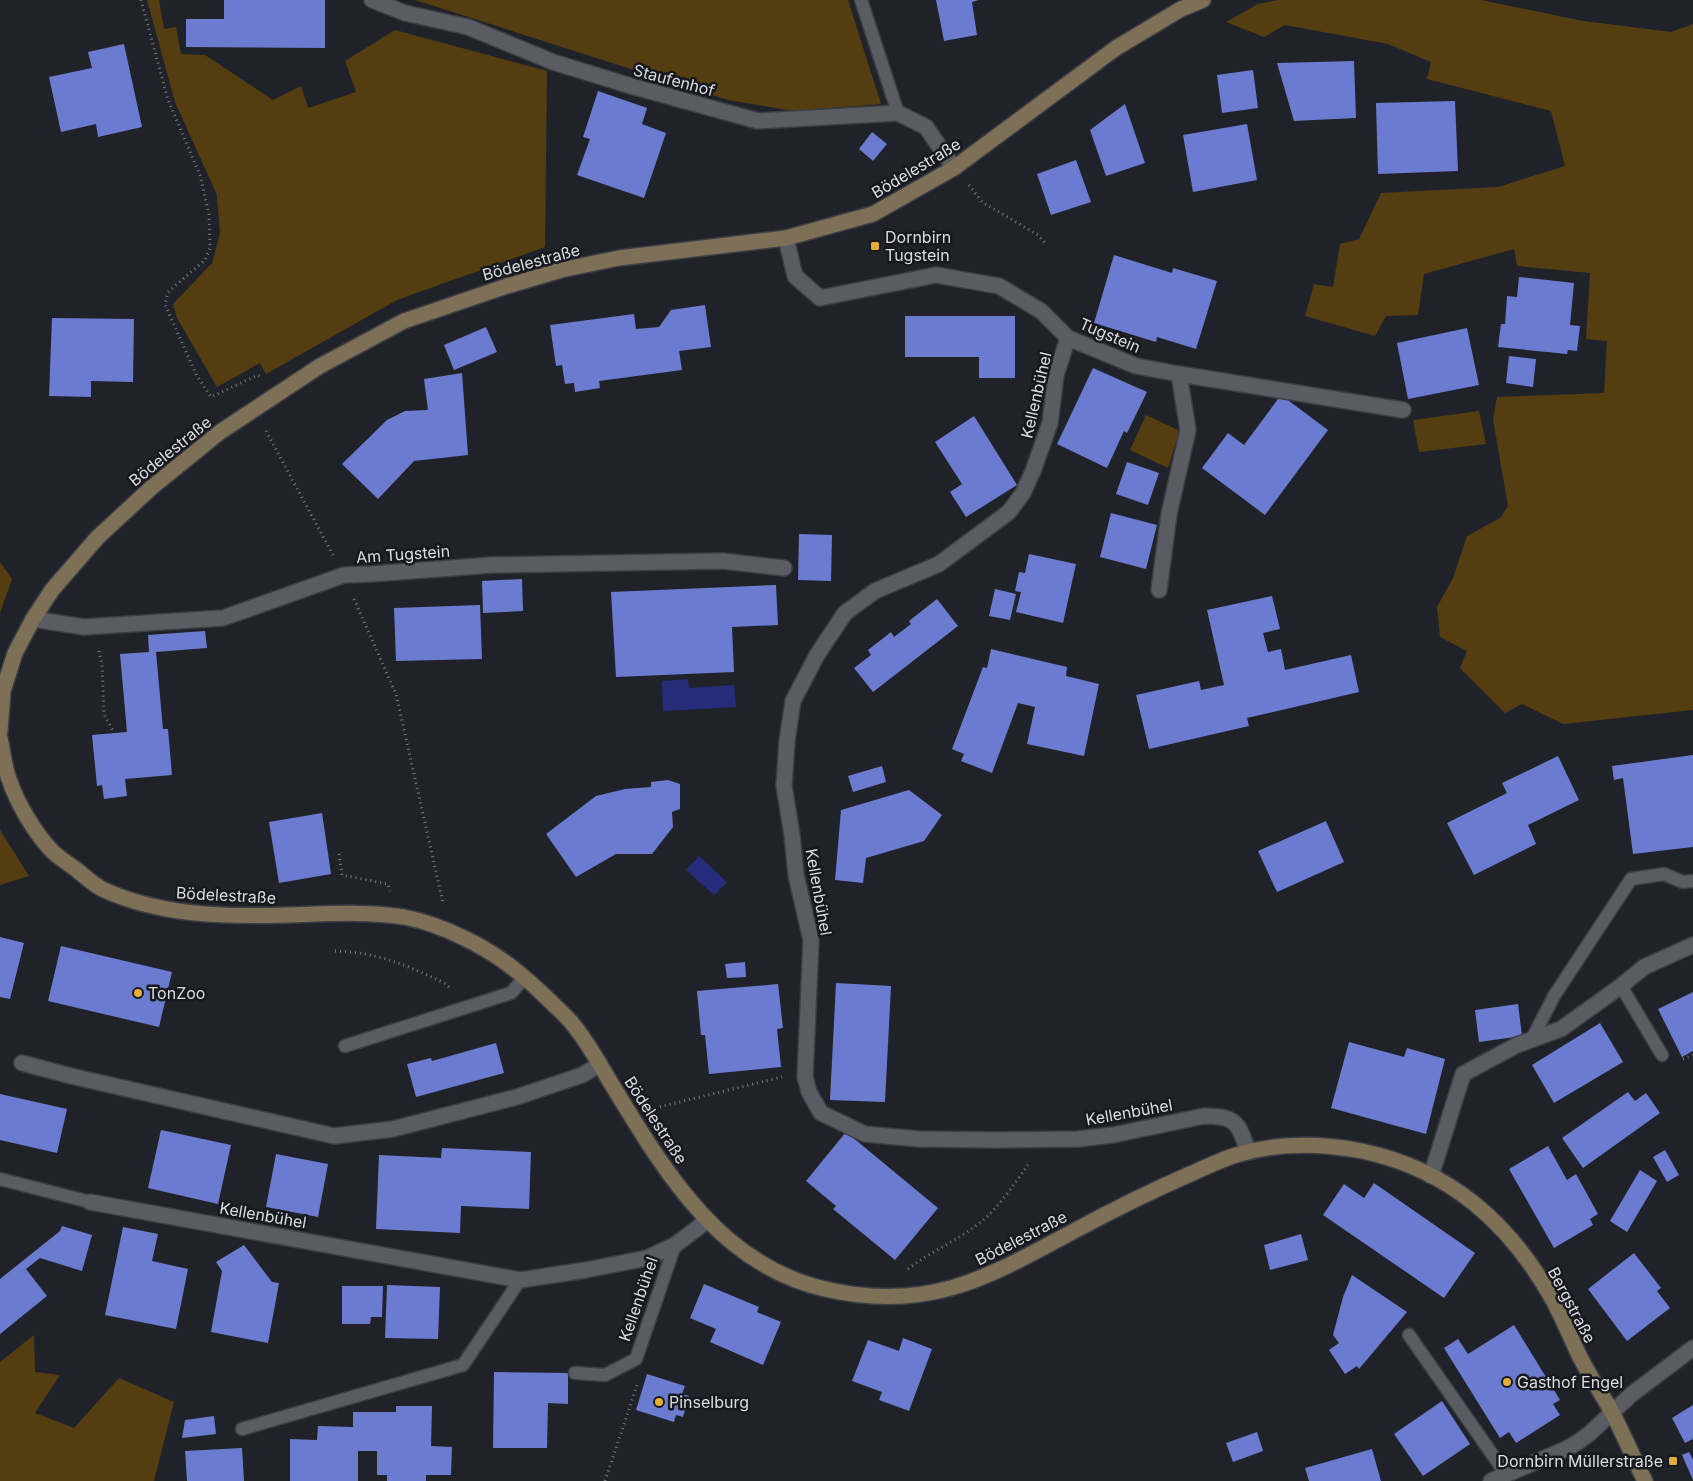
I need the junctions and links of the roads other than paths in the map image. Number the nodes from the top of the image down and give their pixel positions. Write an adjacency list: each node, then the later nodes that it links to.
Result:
1 (372, 0): 4 (street, Staufenhof)
2 (861, 0): 4 (lane)
3 (1203, 0): 5 (main road, Bödelestraße)
4 (898, 113): 5 (street, Staufenhof)
5 (954, 168): 6 (main road, Bödelestraße)
6 (786, 238): 7 (street, Tugstein); 12 (main road, Bödelestraße)
7 (1068, 338): 8 (street, Tugstein); 24 (street, Kellenbühel)
8 (1179, 374): 9 (street, Tugstein); 11 (street)
9 (1403, 410)
10 (784, 568): 12 (street, Am Tugstein)
11 (1159, 590)
12 (33, 619): 13 (main road, Bödelestraße)
13 (0, 731)
14 (0, 738): 17 (main road, Bödelestraße)
15 (1693, 881): 19 (lane)
16 (1693, 944): 18 (street)
17 (525, 977): 20 (lane); 23 (main road, Bödelestraße)
18 (1621, 986): 19 (street); 21 (lane)
19 (1532, 1039): 25 (street)
20 (345, 1046)
21 (1662, 1055)
22 (22, 1063): 23 (street)
23 (599, 1065): 28 (main road, Bödelestraße)
24 (1248, 1152): 25 (main road, Bergstraße); 28 (main road, Bödelestraße)
25 (1431, 1176): 34 (main road, Bergstraße)
26 (0, 1179): 27 (lane, Kellenbühel)
27 (90, 1202): 30 (street, Kellenbühel)
28 (708, 1220): 29 (street, Kellenbühel)
29 (675, 1245): 30 (street, Kellenbühel); 33 (lane, Kellenbühel)
30 (520, 1280): 35 (lane)
31 (1409, 1335): 36 (lane)
32 (1693, 1348): 34 (street)
33 (575, 1373)
34 (1612, 1412): 36 (street); 38 (main road, Bergstraße)
35 (242, 1429)
36 (1506, 1474): 37 (street)
37 (1491, 1481)
38 (1645, 1481)

